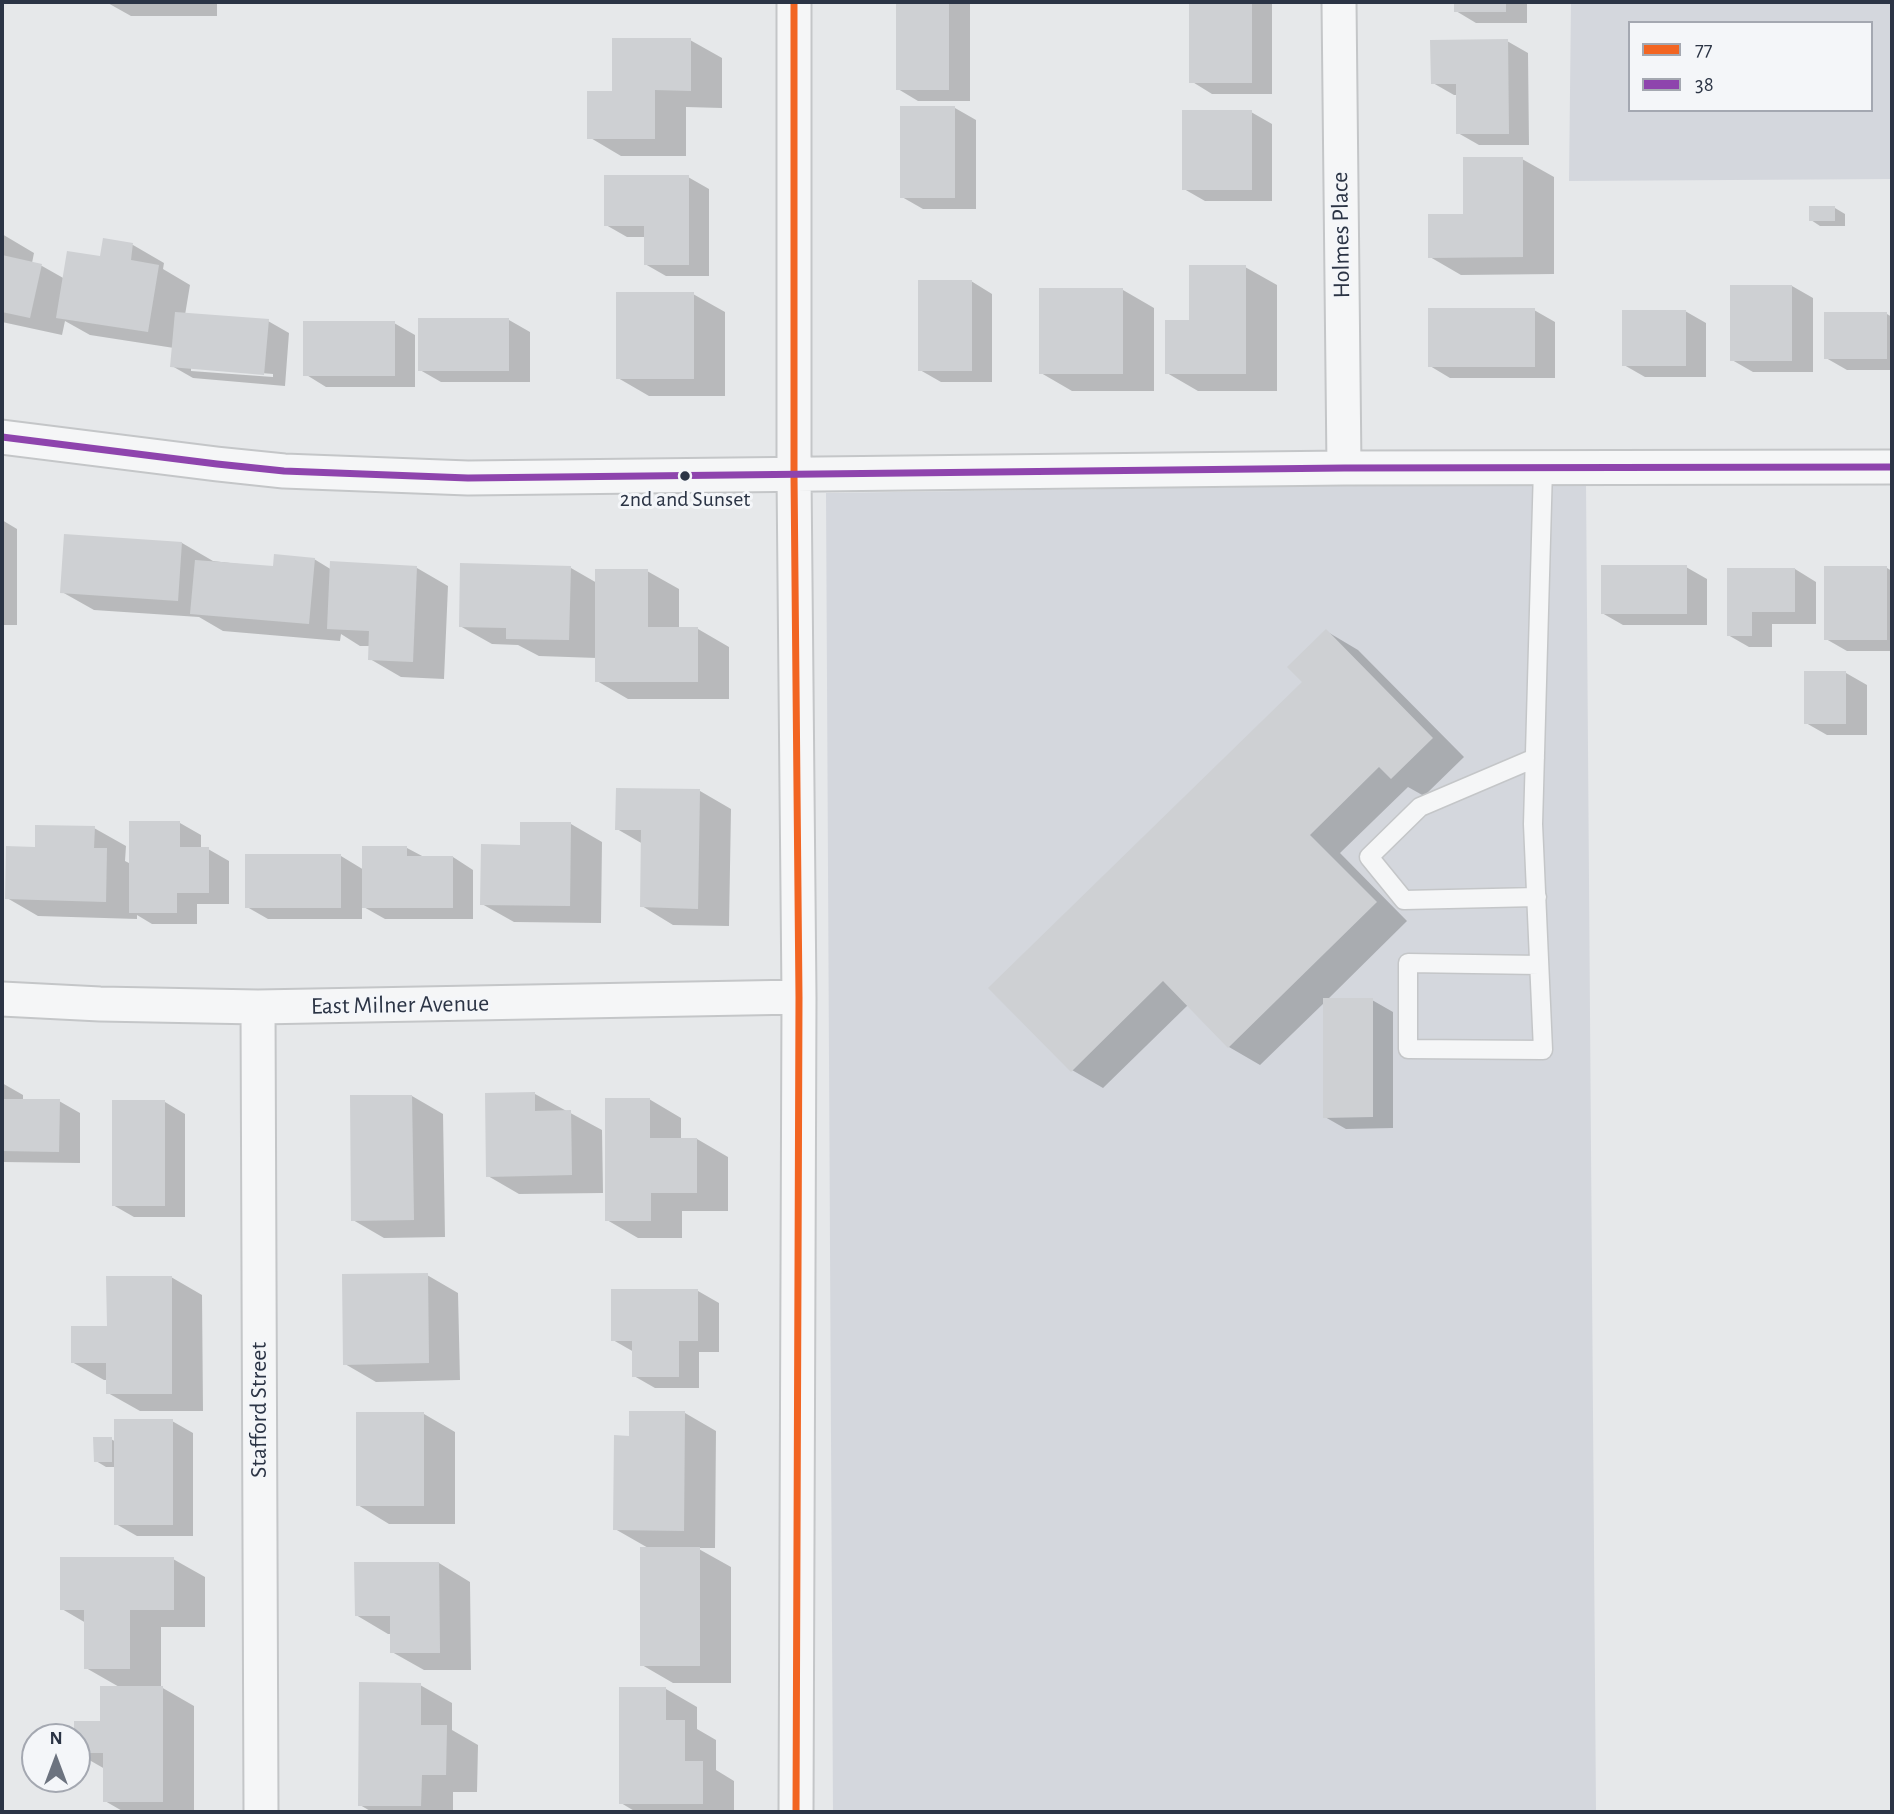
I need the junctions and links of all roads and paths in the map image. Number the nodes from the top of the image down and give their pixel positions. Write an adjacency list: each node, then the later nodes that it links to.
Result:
1 (794, 2): 7 (street)
2 (1339, 2): 5 (street, Holmes Place)
3 (2, 437): 7 (street)
4 (1892, 467): 6 (street)
5 (1344, 468): 6 (street); 7 (street)
6 (1544, 468): 8 (lane)
7 (794, 475): 11 (street)
8 (1535, 758): 9 (lane); 9 (lane)
9 (1536, 897): 10 (lane)
10 (1539, 965): 10 (lane)
11 (799, 997): 13 (street, East Milner Avenue); 15 (street)
12 (2, 999): 13 (street, East Milner Avenue)
13 (258, 1007): 14 (street, Stafford Street)
14 (261, 1812)
15 (796, 1812)

